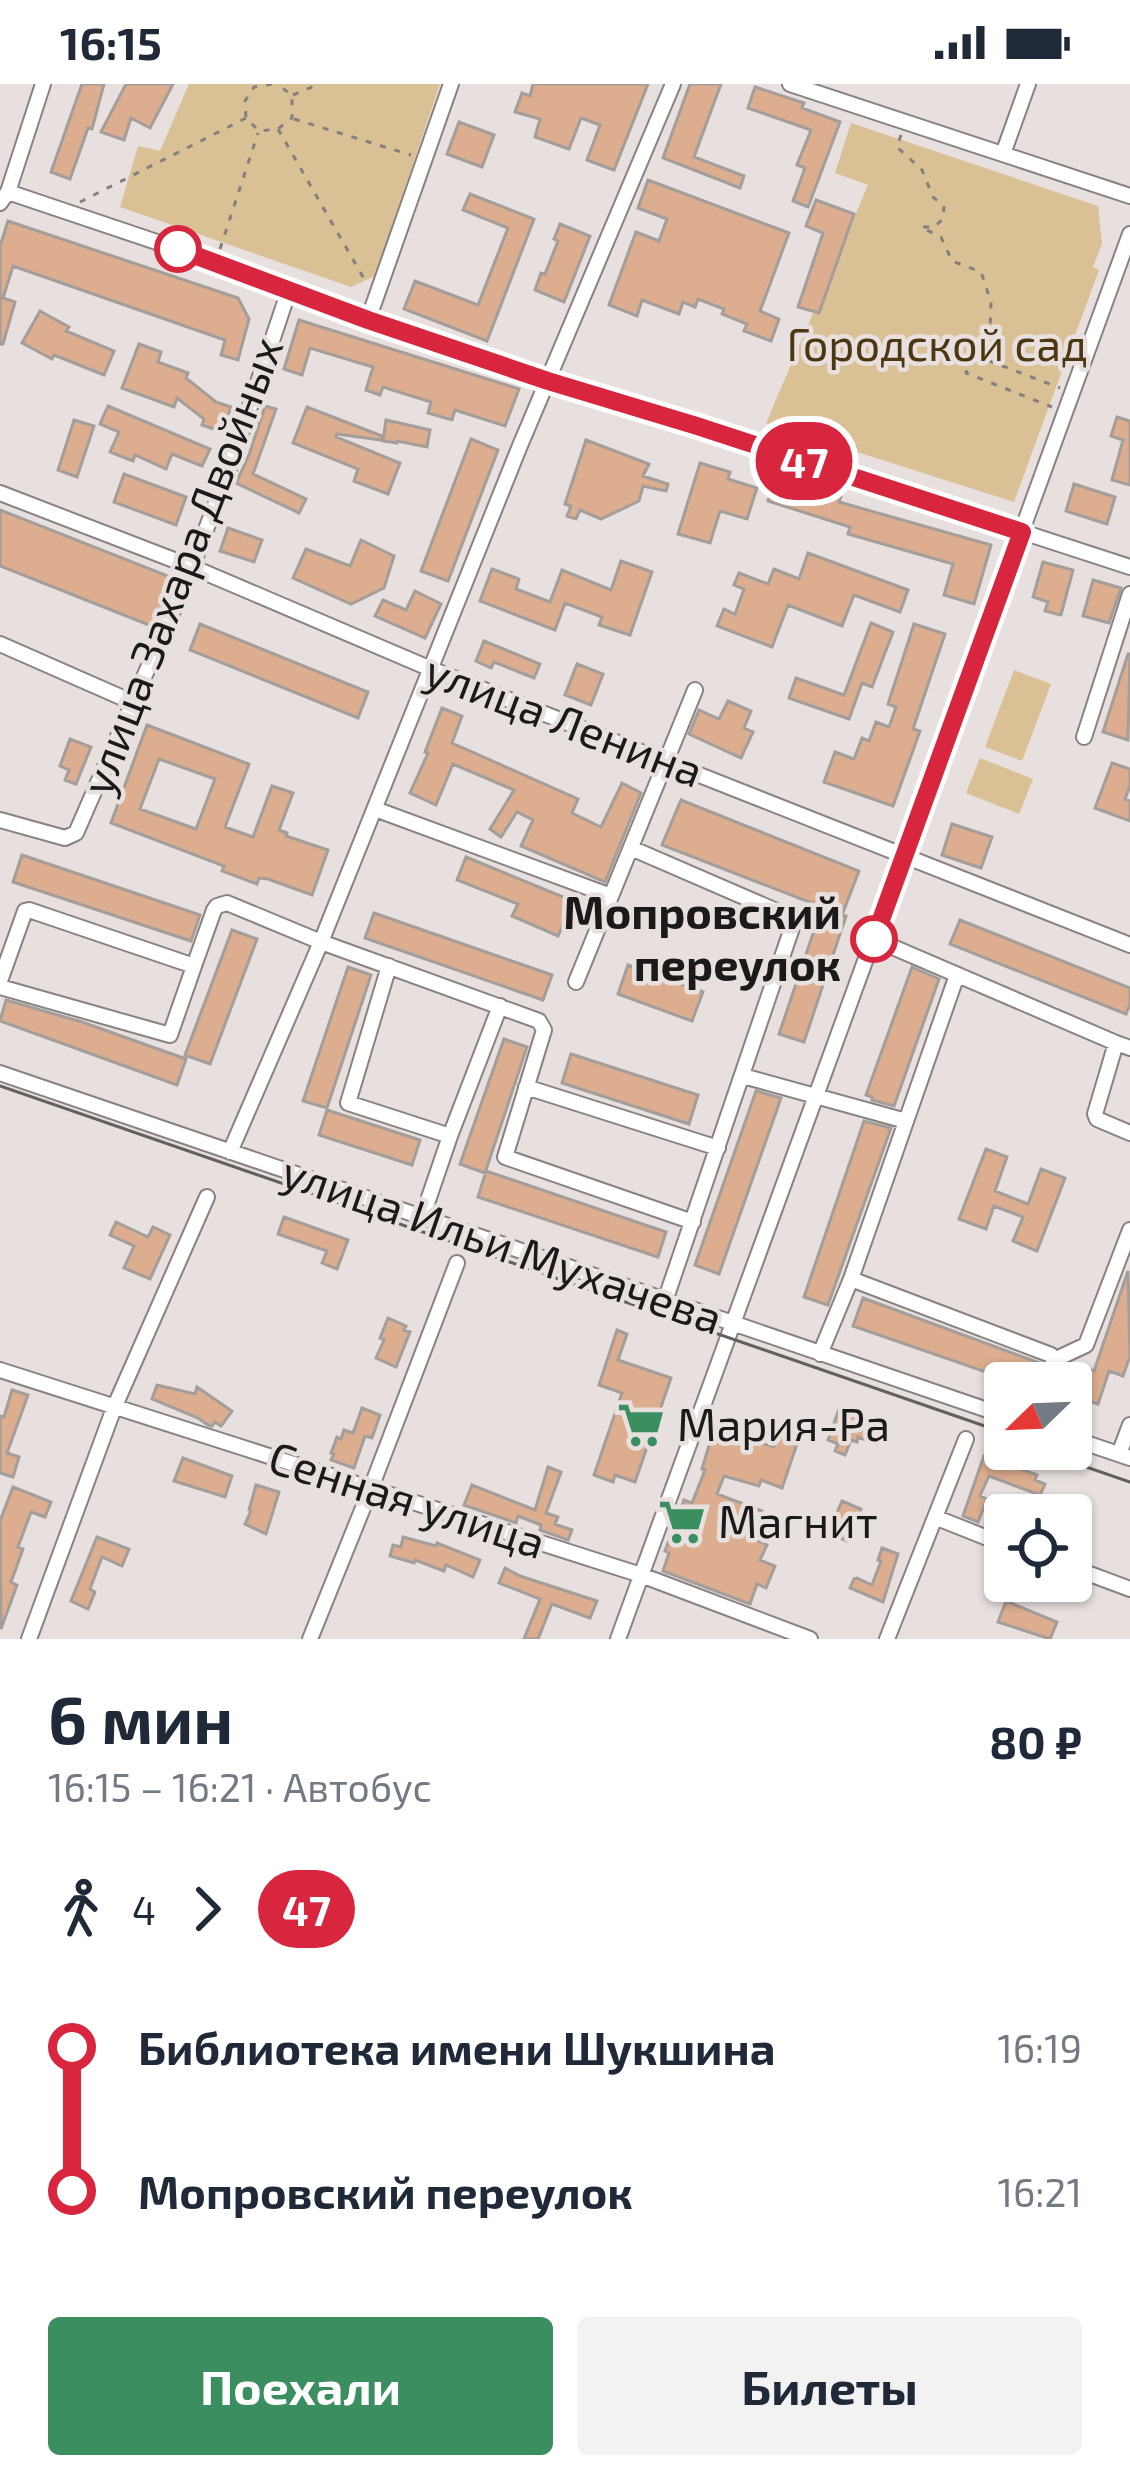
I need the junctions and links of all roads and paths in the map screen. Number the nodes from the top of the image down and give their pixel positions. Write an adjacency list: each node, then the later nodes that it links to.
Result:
1 (43, 84): 17 (street)
2 (275, 84): 8 (path); 9 (path)
3 (319, 84): 8 (path)
4 (451, 84): 15 (street)
5 (673, 84): 25 (street)
6 (790, 84): 11 (street)
7 (1028, 84): 14 (street)
8 (292, 96): 10 (path)
9 (246, 118): 13 (path); 18 (path)
10 (292, 118): 12 (path); 15 (path)
11 (905, 122): 14 (street); 24 (path)
12 (278, 129): 13 (path); 22 (path)
13 (259, 131): 20 (path)
14 (1003, 154): 16 (street)
15 (424, 160): 22 (street)
16 (1130, 196)
17 (4, 198): 18 (street)
18 (62, 210): 20 (street)
19 (1130, 234): 26 (street)
20 (216, 262): 21 (street)
21 (289, 290): 23 (street); 30 (street, улица Захара Двойных)
22 (376, 299): 23 (street)
23 (368, 320): 25 (street)
24 (972, 354): 26 (path); 27 (path)
25 (548, 381): 29 (street); 34 (street)
26 (1073, 392): 27 (street)
27 (1066, 412): 29 (street)
28 (0, 493): 30 (street, улица Ленина)
29 (1022, 532): 31 (street); 42 (street)
30 (192, 567): 34 (street, улица Ленина); 36 (street, улица Захара Двойных)
31 (1130, 567)
32 (1130, 593): 37 (street)
33 (0, 644): 36 (street)
34 (431, 669): 38 (street, улица Ленина); 39 (street)
35 (695, 690): 38 (street)
36 (132, 702): 40 (street, улица Захара Двойных)
37 (1084, 737)
38 (667, 760): 41 (street); 42 (street, улица Ленина)
39 (375, 809): 43 (street); 45 (street)
40 (0, 820)
41 (631, 848): 43 (street); 55 (street)
42 (905, 854): 44 (street); 46 (street, улица Ленина)
43 (611, 896): 50 (street)
44 (874, 939): 49 (street); 57 (street)
45 (321, 942): 47 (street); 48 (street); 62 (street)
46 (1130, 944)
47 (194, 966): 51 (street); 51 (street)
48 (389, 966): 52 (street); 60 (street)
49 (957, 975): 53 (street); 58 (street)
50 (576, 982)
51 (0, 984)
52 (500, 1006): 56 (street); 60 (street)
53 (1123, 1046): 59 (street)
54 (0, 1073): 62 (street, улица Ильи Мухачева)
55 (743, 1076): 57 (street); 61 (street)
56 (526, 1087): 61 (street); 65 (street)
57 (817, 1095): 58 (street); 70 (street)
58 (906, 1121): 68 (street)
59 (1130, 1132)
60 (450, 1136): 64 (street)
61 (718, 1148): 65 (street)
62 (230, 1152): 64 (street, улица Ильи Мухачева)
63 (207, 1197): 74 (street)
64 (422, 1218): 69 (street, улица Ильи Мухачева)
65 (693, 1222): 69 (street)
66 (1130, 1230): 72 (street)
67 (457, 1263): 80 (street)
68 (851, 1279): 71 (street); 72 (street)
69 (665, 1301): 70 (street, улица Ильи Мухачева)
70 (733, 1324): 71 (street, улица Ильи Мухачева); 83 (street)
71 (820, 1354): 75 (street, улица Ильи Мухачева)
72 (1054, 1360)
73 (0, 1370): 74 (street, Сенная улица)
74 (115, 1408): 80 (street, Сенная улица); 86 (street)
75 (984, 1409)
76 (1130, 1425): 79 (street)
77 (966, 1439): 81 (street)
78 (1092, 1445): 79 (street)
79 (1125, 1456)
80 (371, 1488): 83 (street, Сенная улица); 87 (street)
81 (937, 1517): 82 (street); 90 (street)
82 (984, 1536)
83 (641, 1575): 88 (street); 89 (street, Сенная улица)
84 (1092, 1575): 85 (street)
85 (1130, 1589)
86 (29, 1639)
87 (310, 1639)
88 (618, 1639)
89 (810, 1639)
90 (887, 1639)

